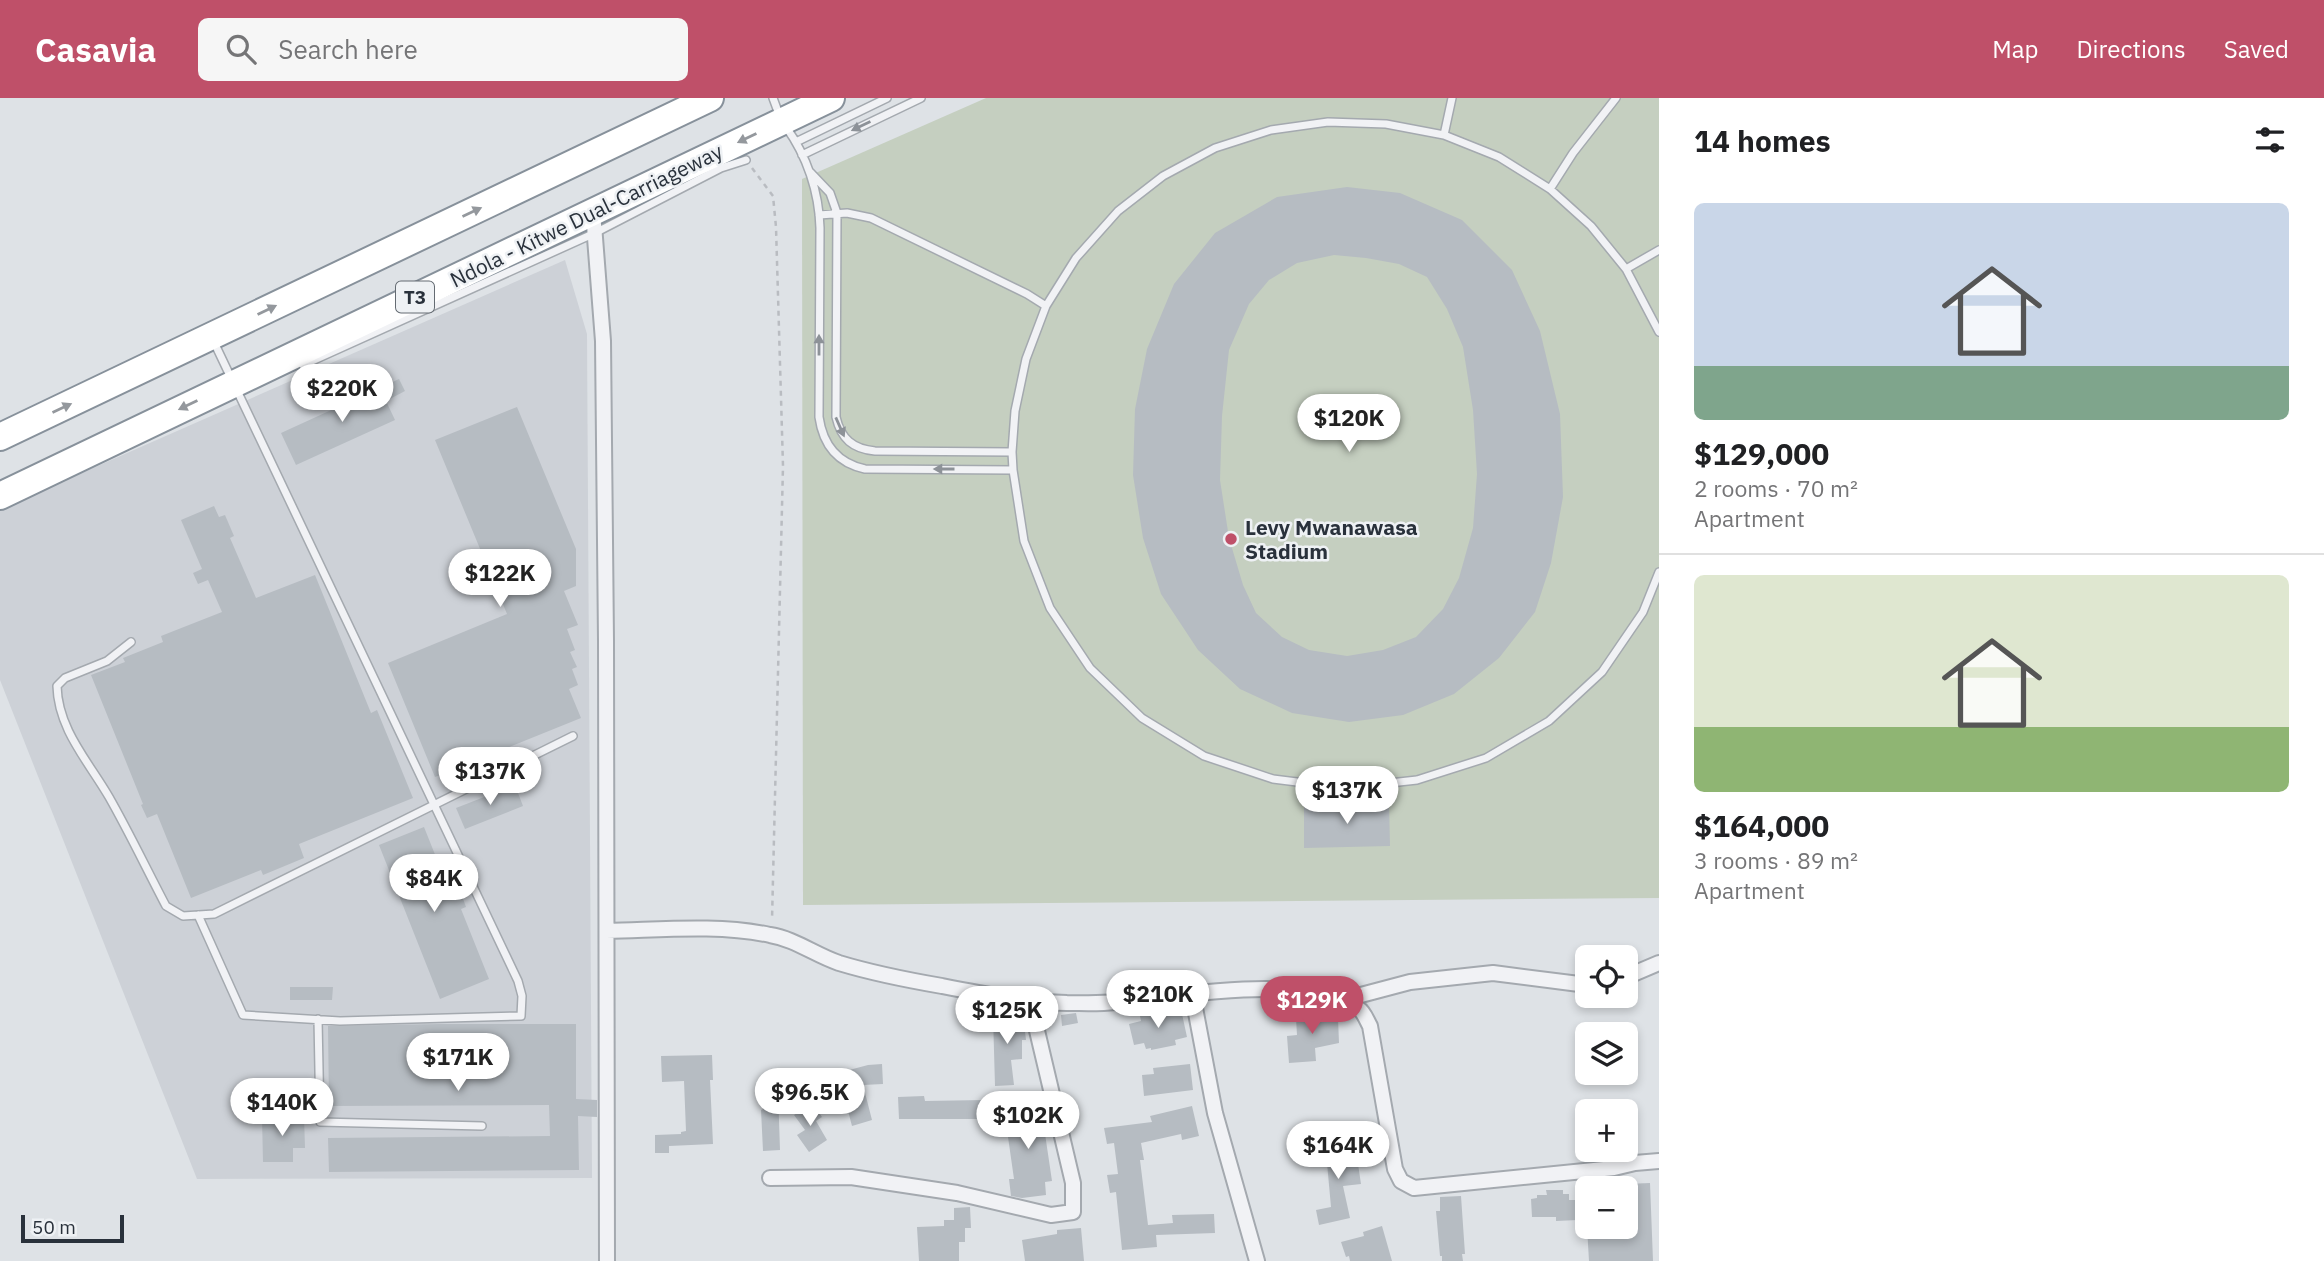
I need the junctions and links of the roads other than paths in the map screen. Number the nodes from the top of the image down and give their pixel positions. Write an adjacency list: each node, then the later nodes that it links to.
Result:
1 (710, 98): 20 (highway, T3, one-way to 1)
2 (831, 98): 7 (highway, Ndola - Kitwe Dual-Carriageway / T3)
3 (887, 98): 7 (lane)
4 (920, 98): 9 (lane, one-way to 9)
5 (1452, 98): 8 (lane)
6 (1616, 98): 12 (lane)
7 (783, 120): 9 (lane); 15 (highway, Ndola - Kitwe Dual-Carriageway / T3, one-way to 15)
8 (1444, 135): 12 (lane); 18 (lane)
9 (802, 155): 11 (lane)
10 (746, 160): 15 (lane)
11 (810, 172): 13 (lane); 14 (lane)
12 (1550, 189): 17 (lane)
13 (837, 213): 14 (lane); 18 (lane); 24 (lane, one-way to 24)
14 (819, 215): 25 (lane, one-way to 14)
15 (594, 223): 21 (lane); 22 (highway, Ndola - Kitwe Dual-Carriageway / T3); 32 (street)
16 (1659, 250): 17 (lane)
17 (1626, 269): 19 (lane)
18 (1046, 306): 24 (lane)
19 (1659, 332)
20 (211, 337): 22 (lane); 23 (highway, T3, one-way to 20)
21 (290, 371)
22 (241, 389): 26 (highway, Ndola - Kitwe Dual-Carriageway / T3, one-way to 26); 30 (lane)
23 (0, 437)
24 (1012, 452): 25 (lane)
25 (1013, 470): 27 (lane)
26 (0, 496)
27 (1659, 572)
28 (131, 642): 31 (lane)
29 (573, 736): 30 (lane)
30 (435, 806): 31 (lane); 39 (lane)
31 (198, 915): 39 (lane)
32 (607, 931): 38 (street); 43 (street)
33 (1659, 963): 34 (street)
34 (1638, 972)
35 (1575, 983): 37 (street)
36 (1192, 992): 37 (street); 38 (street); 44 (street)
37 (1342, 1000): 41 (street)
38 (1030, 1001): 42 (street)
39 (318, 1019): 40 (lane)
40 (482, 1126)
41 (1659, 1161)
42 (770, 1178)
43 (607, 1261)
44 (1257, 1261)

